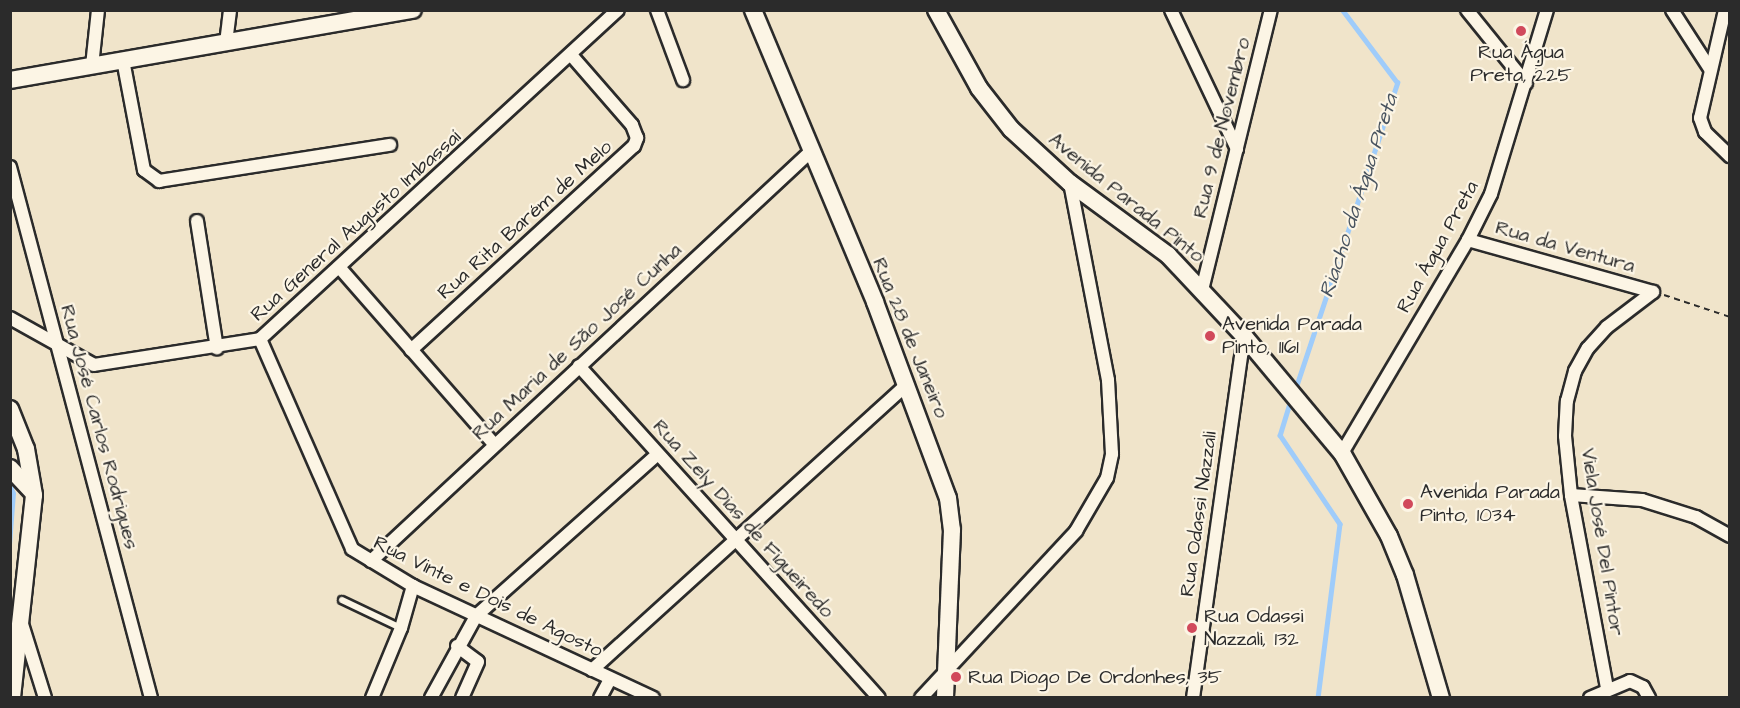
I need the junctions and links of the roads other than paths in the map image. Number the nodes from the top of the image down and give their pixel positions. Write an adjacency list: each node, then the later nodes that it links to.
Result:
1 (98, 10): 18 (street)
2 (230, 10): 15 (street)
3 (413, 10): 14 (main road)
4 (618, 10): 16 (street, Rua General Augusto Imbassaí)
5 (657, 10): 21 (street)
6 (753, 10): 25 (main road, Rua 28 de Janeiro)
7 (936, 10): 28 (main road, Avenida Parada Pinto)
8 (1171, 10): 24 (street)
9 (1271, 10): 24 (street, Rua 9 de Novembro)
10 (1467, 10): 22 (street)
11 (1548, 10): 22 (street, Rua Água Preta)
12 (1672, 10): 19 (street)
13 (1725, 10): 19 (street)
14 (332, 17): 15 (main road)
15 (226, 43): 17 (main road)
16 (572, 56): 31 (street, Rua General Augusto Imbassaí); 39 (street, Rua Rita Barém de Melo)
17 (123, 60): 18 (main road); 23 (street)
18 (92, 66): 20 (main road)
19 (1710, 69): 26 (street)
20 (10, 80)
21 (683, 80)
22 (1526, 83): 30 (street, Rua Água Preta)
23 (390, 145)
24 (1237, 149): 32 (street, Rua 9 de Novembro)
25 (810, 152): 40 (street, Rua Maria de São José Cunha); 41 (main road, Rua 28 de Janeiro)
26 (1730, 156)
27 (10, 167): 37 (street, Rua José Carlos Rodrigues)
28 (1070, 183): 32 (main road, Avenida Parada Pinto); 59 (street)
29 (197, 221): 38 (street)
30 (1468, 240): 33 (street, Rua da Ventura); 44 (street, Rua Água Preta)
31 (339, 267): 36 (street, Rua General Augusto Imbassaí); 39 (street)
32 (1202, 290): 35 (main road, Avenida Parada Pinto)
33 (1653, 292): 48 (street, Viela José Del Pintor)
34 (10, 318): 37 (street, Rua General Augusto Imbassaí)
35 (1244, 336): 44 (main road, Avenida Parada Pinto); 73 (street, Rua Odassi Nazzali)
36 (260, 339): 38 (street, Rua General Augusto Imbassaí); 51 (street, Rua Vinte e Dois de Agosto)
37 (55, 343): 38 (street, Rua General Augusto Imbassaí); 64 (street, Rua José Carlos Rodrigues)
38 (217, 348)
39 (411, 350): 43 (street)
40 (579, 366): 43 (street, Rua Maria de São José Cunha); 45 (street, Rua Zely Dias de Figueiredo)
41 (907, 384): 50 (street); 59 (main road, Rua 28 de Janeiro)
42 (10, 409): 47 (main road)
43 (494, 444): 51 (street, Rua Maria de São José Cunha)
44 (1342, 453): 74 (main road, Avenida Parada Pinto)
45 (657, 455): 50 (street, Rua Zely Dias de Figueiredo); 54 (street)
46 (10, 468): 47 (main road)
47 (34, 495): 55 (main road)
48 (1571, 495): 49 (street); 61 (street, Viela José Del Pintor)
49 (1730, 536)
50 (734, 539): 58 (street); 70 (street, Rua Zely Dias de Figueiredo)
51 (371, 561): 52 (street, Rua Vinte e Dois de Agosto)
52 (413, 586): 54 (street, Rua Vinte e Dois de Agosto); 56 (street)
53 (342, 600): 56 (lane)
54 (476, 616): 57 (street); 58 (street, Rua Vinte e Dois de Agosto)
55 (20, 618): 62 (main road); 63 (street)
56 (401, 628): 65 (street)
57 (457, 646): 66 (street); 67 (street)
58 (592, 670): 60 (street, Rua Vinte e Dois de Agosto)
59 (944, 674): 71 (street); 72 (main road, Rua 28 de Janeiro)
60 (610, 679): 68 (street); 69 (street, Rua Vinte e Dois de Agosto)
61 (1607, 688): 75 (street); 76 (street)
62 (12, 698)
63 (45, 698)
64 (151, 698)
65 (372, 698)
66 (431, 698)
67 (462, 698)
68 (600, 698)
69 (653, 698)
70 (879, 698)
71 (921, 698)
72 (945, 698)
73 (1194, 698)
74 (1441, 698)
75 (1590, 698)
76 (1649, 698)

